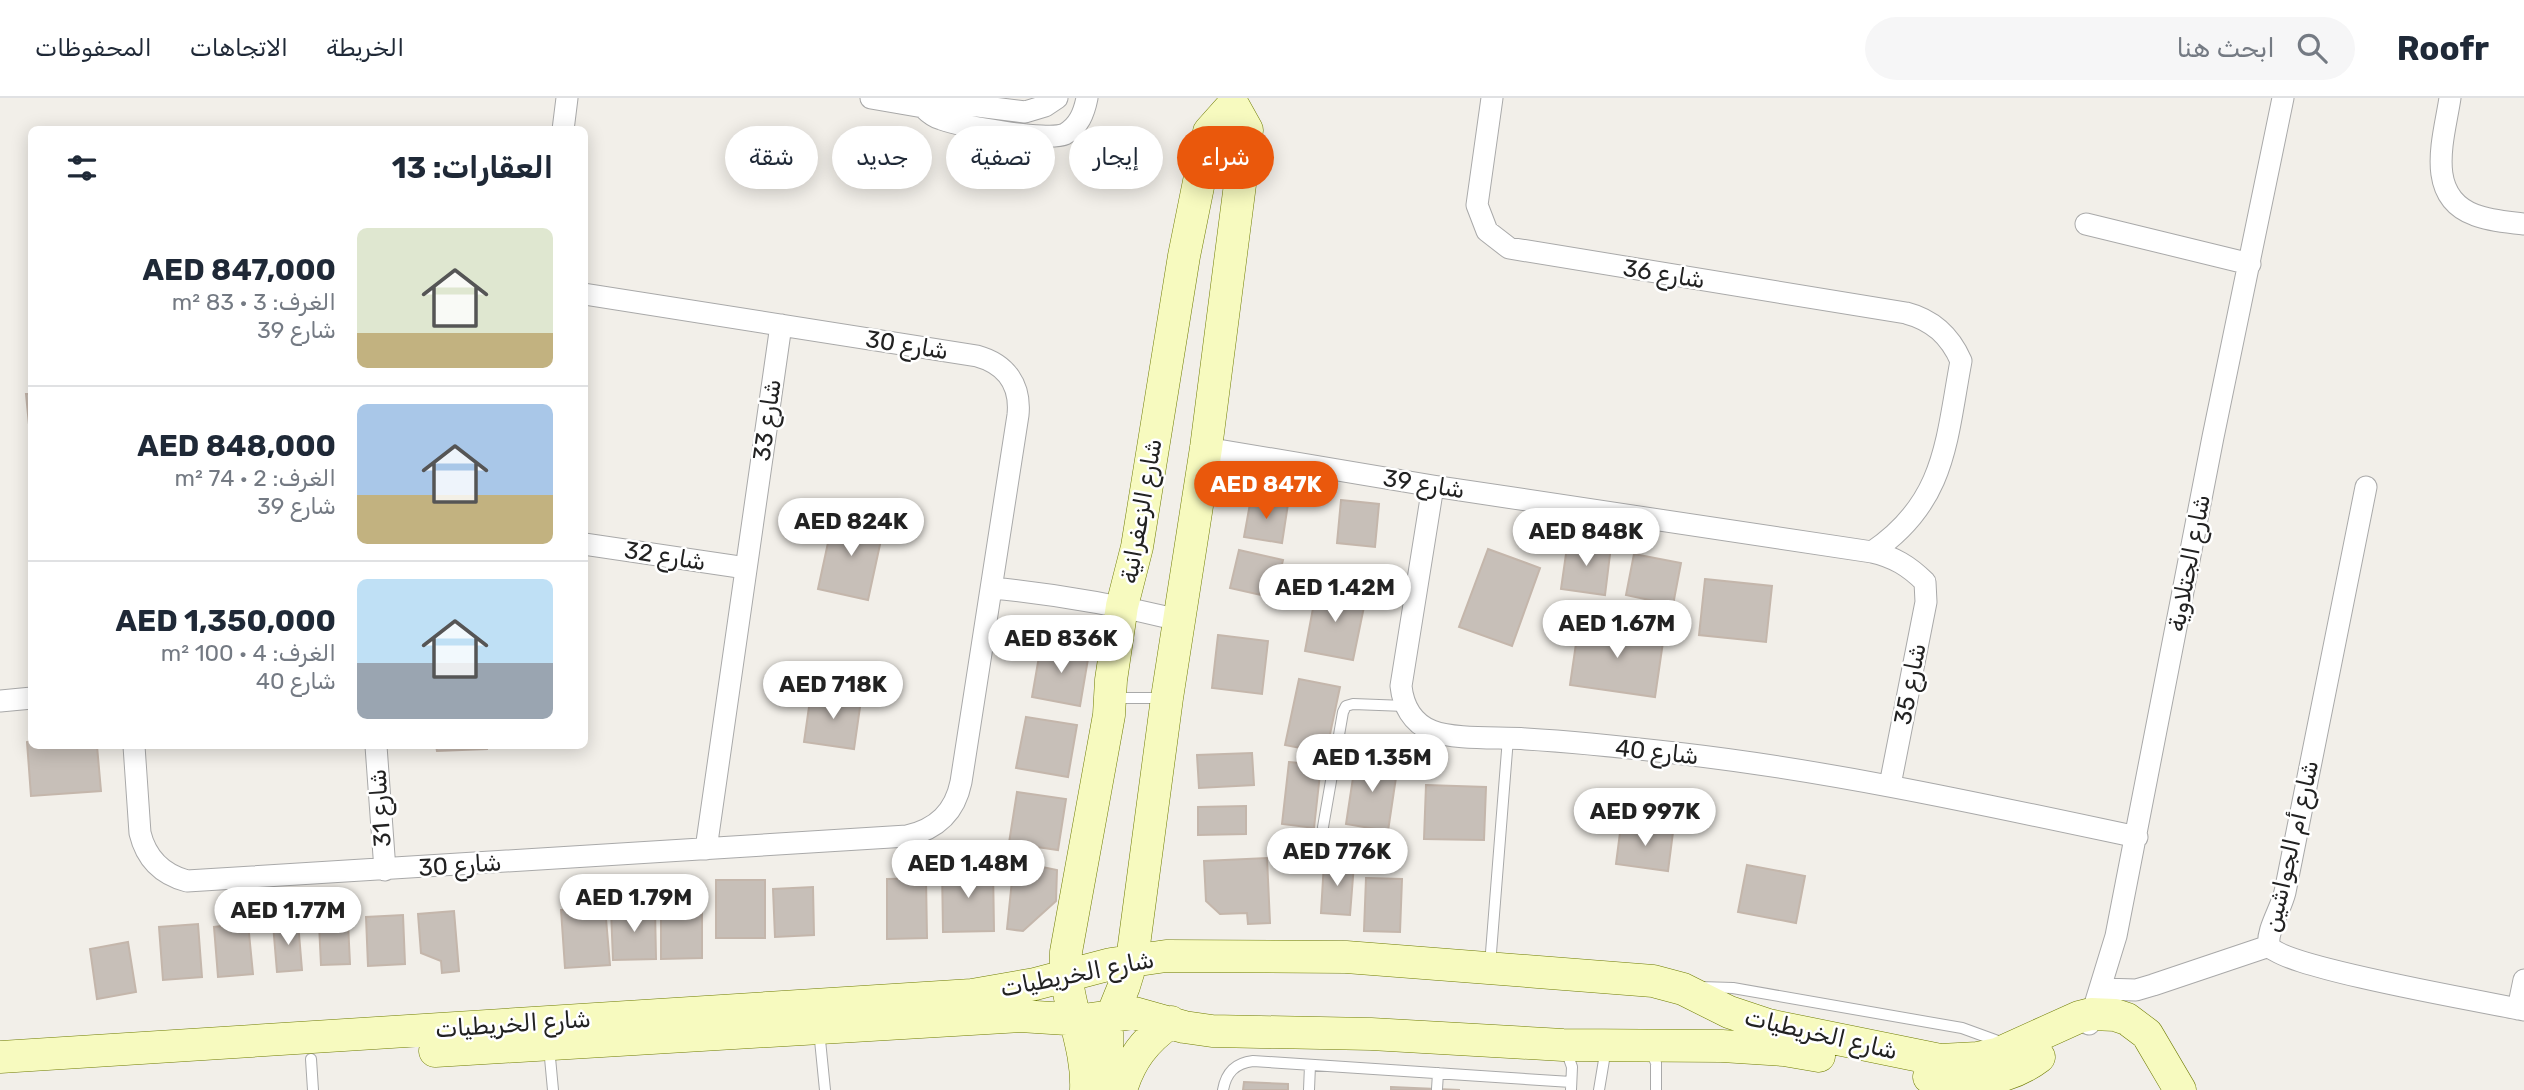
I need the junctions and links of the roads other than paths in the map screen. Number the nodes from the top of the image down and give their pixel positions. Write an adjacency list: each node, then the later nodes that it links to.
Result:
1 (567, 98): 10 (street)
2 (871, 98): 9 (street)
3 (1057, 98): 9 (street)
4 (1087, 98): 9 (street)
5 (1492, 98): 20 (street, شارع 36)
6 (2283, 98): 13 (street, شارع الجتلاوية)
7 (2451, 98): 12 (street)
8 (1233, 101): 16 (street, شارع الزعفرانية); 24 (street, شارع الزعفرانية)
9 (923, 107)
10 (564, 126)
11 (2086, 224): 13 (street)
12 (2524, 225)
13 (2250, 264): 36 (street, شارع الجتلاوية)
14 (588, 295): 15 (street, شارع 30)
15 (781, 325): 21 (street, شارع 33); 23 (street, شارع 30)
16 (1206, 448): 17 (street, شارع 39); 25 (street, شارع الزعفرانية)
17 (1433, 486): 20 (street, شارع 39); 30 (street)
18 (2366, 487): 39 (street, شارع أم الجواشين)
19 (588, 545): 21 (street, شارع 32)
20 (1872, 552): 22 (street, شارع 39)
21 (746, 568): 37 (street, شارع 33)
22 (1925, 582): 34 (street, شارع 35)
23 (992, 588): 24 (street); 37 (street, شارع 30)
24 (1122, 606): 25 (street); 27 (street, شارع الزعفرانية)
25 (1179, 620): 28 (street, شارع الزعفرانية)
26 (28, 698): 29 (street)
27 (1111, 698): 28 (lane); 42 (street, شارع الزعفرانية)
28 (1167, 698): 40 (street, شارع الزعفرانية)
29 (0, 701)
30 (1405, 706): 31 (street, شارع 40); 35 (lane)
31 (1508, 738): 34 (street, شارع 40); 41 (lane)
32 (134, 749): 38 (street, شارع 30)
33 (376, 749): 38 (street, شارع 31)
34 (1890, 785): 36 (street, شارع 40)
35 (1322, 827)
36 (2137, 837): 45 (street, شارع الجتلاوية)
37 (706, 849): 38 (street, شارع 30)
38 (385, 870)
39 (2269, 946): 45 (street); 46 (street, شارع أم الجواشين)
40 (1132, 960): 41 (street, شارع الخريطيات); 42 (street, شارع الخريطيات); 48 (street, شارع الزعفرانية)
41 (1490, 968): 44 (street, شارع الخريطيات)
42 (1065, 976): 49 (street, شارع الزعفرانية); 59 (street, شارع الخريطيات)
43 (2524, 981): 46 (street)
44 (1683, 989): 47 (street, شارع الخريطيات); 57 (lane)
45 (2093, 1010): 54 (street, شارع الخريطيات); 57 (street, شارع الخريطيات); 74 (street); 75 (street)
46 (2521, 1010)
47 (1729, 1012): 54 (street); 57 (street, شارع الخريطيات)
48 (1110, 1015): 49 (street, شارع الخريطيات); 50 (street, شارع الخريطيات); 68 (street, شارع الزعفرانية)
49 (1074, 1020): 51 (street, شارع الخريطيات); 67 (street, شارع الزعفرانية)
50 (1171, 1023): 53 (street, شارع الخريطيات); 69 (street)
51 (819, 1028): 52 (street, شارع الخريطيات); 66 (lane)
52 (549, 1044): 58 (street, شارع الخريطيات); 65 (lane)
53 (1563, 1045): 55 (street, شارع الخريطيات); 62 (lane)
54 (1722, 1045): 56 (street, شارع الخريطيات)
55 (1607, 1046): 56 (street, شارع الخريطيات); 72 (lane)
56 (1649, 1046): 73 (lane)
57 (2015, 1048)
58 (311, 1059): 59 (street, شارع الخريطيات); 64 (lane)
59 (0, 1064)
60 (1310, 1065): 61 (lane); 70 (lane); 71 (lane)
61 (1438, 1073): 62 (lane); 63 (lane)
62 (1571, 1086)
63 (1437, 1089)
64 (313, 1090)
65 (553, 1090)
66 (825, 1090)
67 (1087, 1090)
68 (1107, 1090)
69 (1121, 1090)
70 (1223, 1090)
71 (1309, 1090)
72 (1600, 1090)
73 (1656, 1090)
74 (2161, 1090)
75 (2180, 1090)

